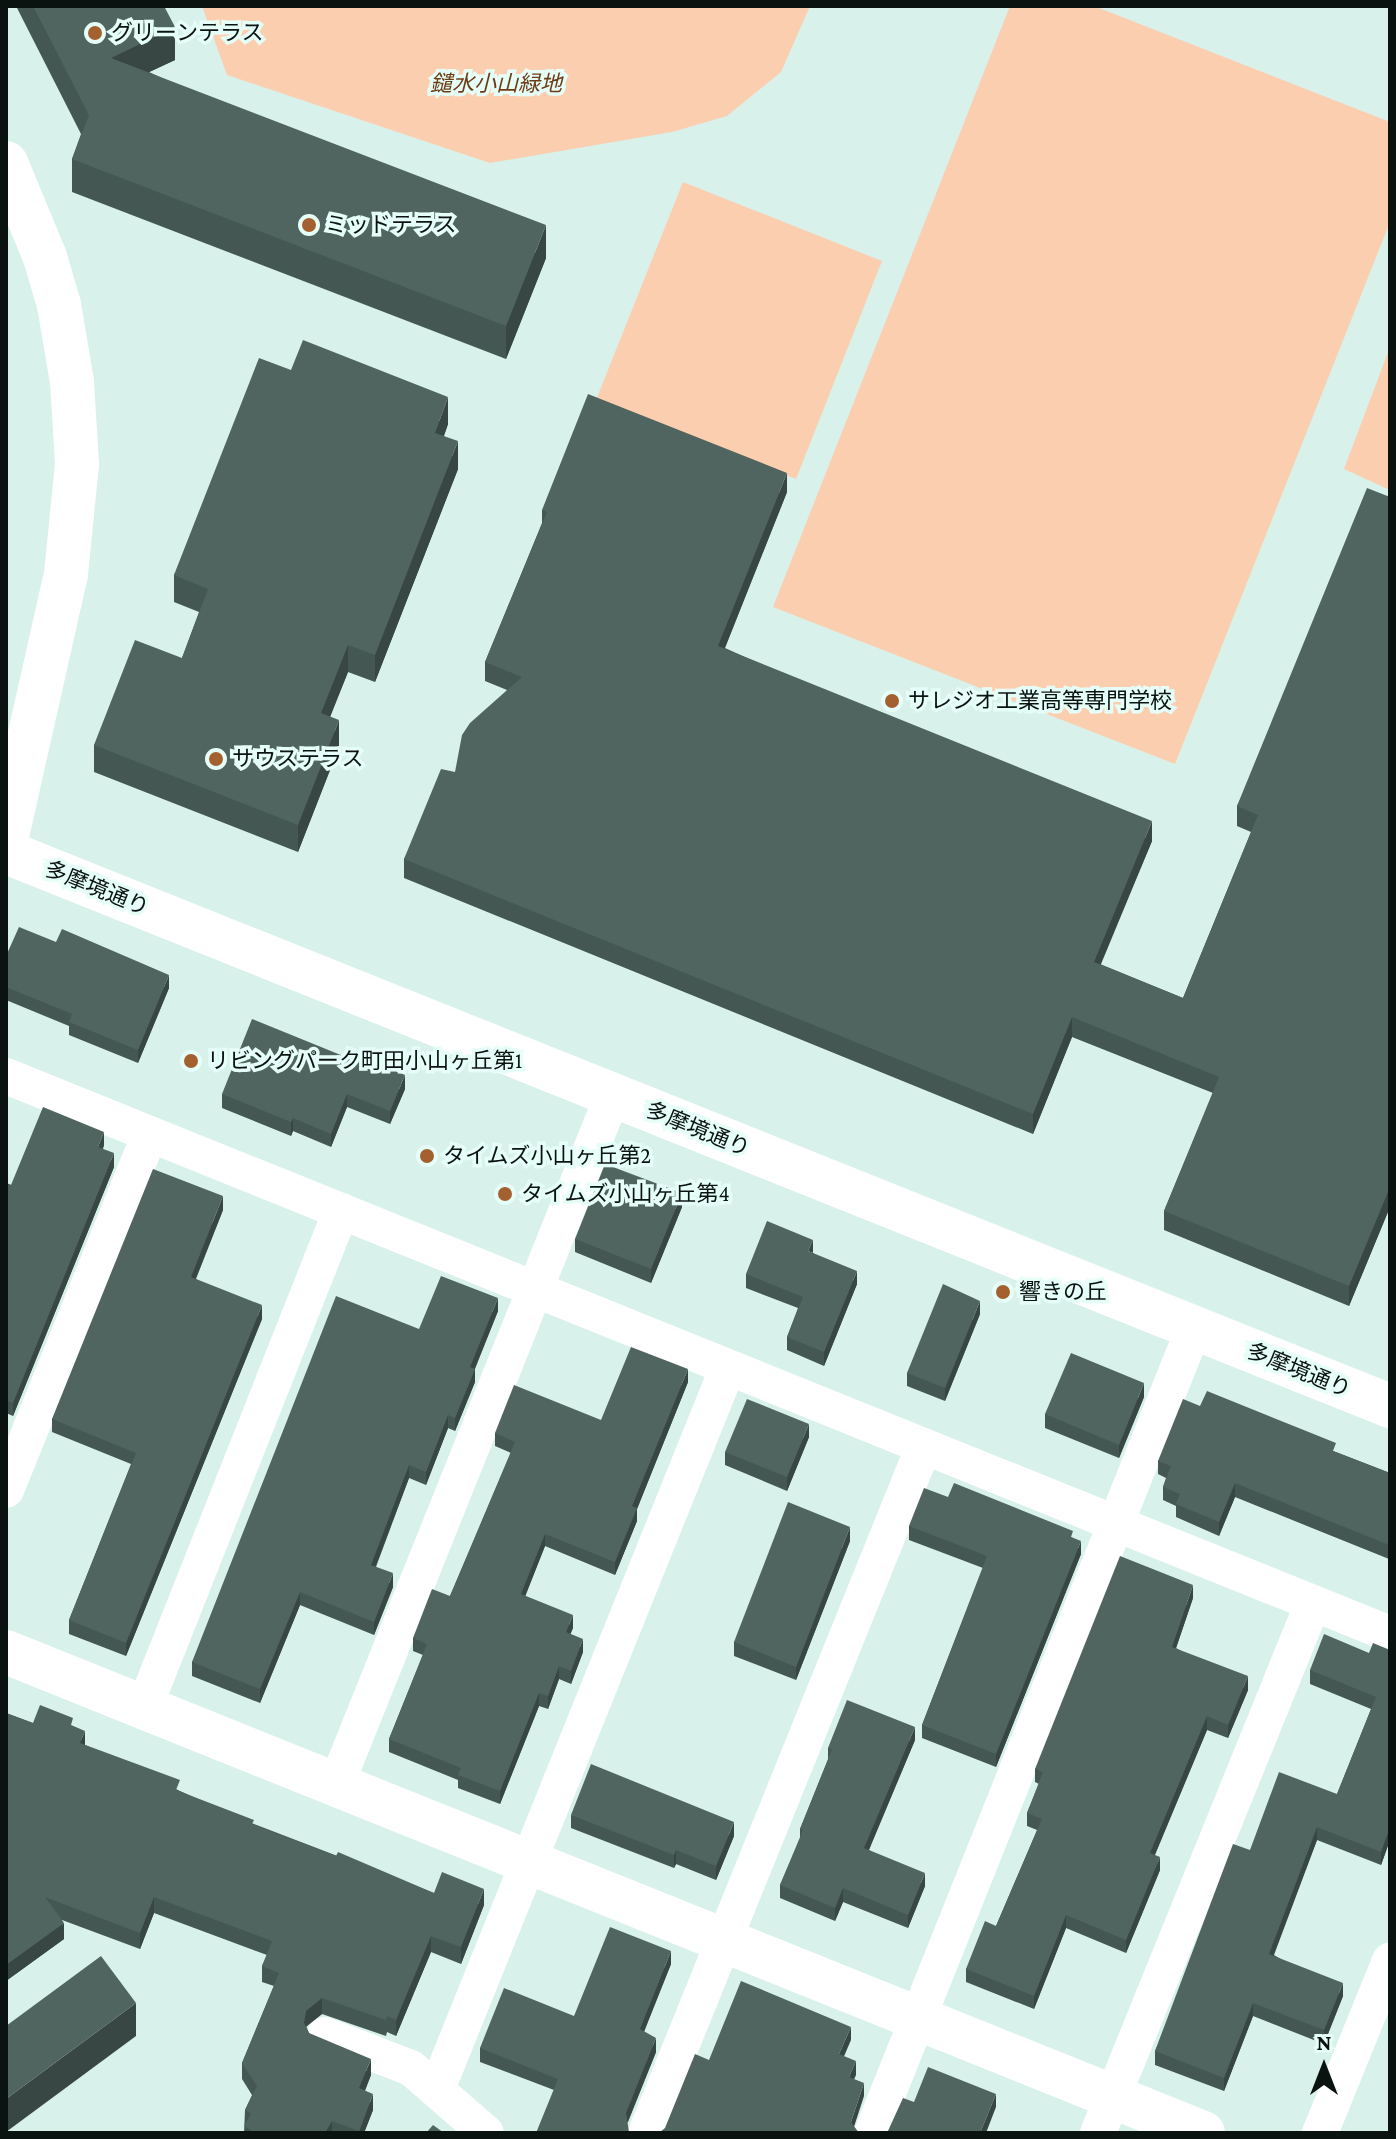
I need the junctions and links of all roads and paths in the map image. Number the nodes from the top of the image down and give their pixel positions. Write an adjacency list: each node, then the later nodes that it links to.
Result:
1 (6, 163): 2 (street)
2 (6, 841)
3 (6, 852): 5 (street, 多摩境通り)
4 (6, 1076): 6 (street)
5 (613, 1095): 8 (street); 9 (street, 多摩境通り)
6 (150, 1134): 7 (street); 13 (street)
7 (341, 1211): 8 (street); 18 (street)
8 (535, 1290): 10 (street); 19 (street)
9 (1194, 1328): 11 (street, 多摩境通り); 14 (street)
10 (728, 1367): 12 (street); 20 (street)
11 (1390, 1406)
12 (924, 1446): 14 (street); 21 (street)
13 (6, 1490)
14 (1116, 1524): 15 (street); 23 (street)
15 (1313, 1603): 16 (street); 26 (street)
16 (1390, 1634)
17 (6, 1652): 18 (street)
18 (144, 1708): 19 (street)
19 (336, 1785): 20 (street)
20 (530, 1863): 21 (street); 25 (street)
21 (725, 1941): 23 (street); 28 (street)
22 (1390, 1961): 31 (street)
23 (919, 2019): 26 (street); 29 (street)
24 (325, 2035): 25 (street)
25 (437, 2089): 27 (street)
26 (1105, 2115): 30 (street)
27 (486, 2133)
28 (646, 2133)
29 (872, 2133)
30 (1203, 2133)
31 (1320, 2133)

